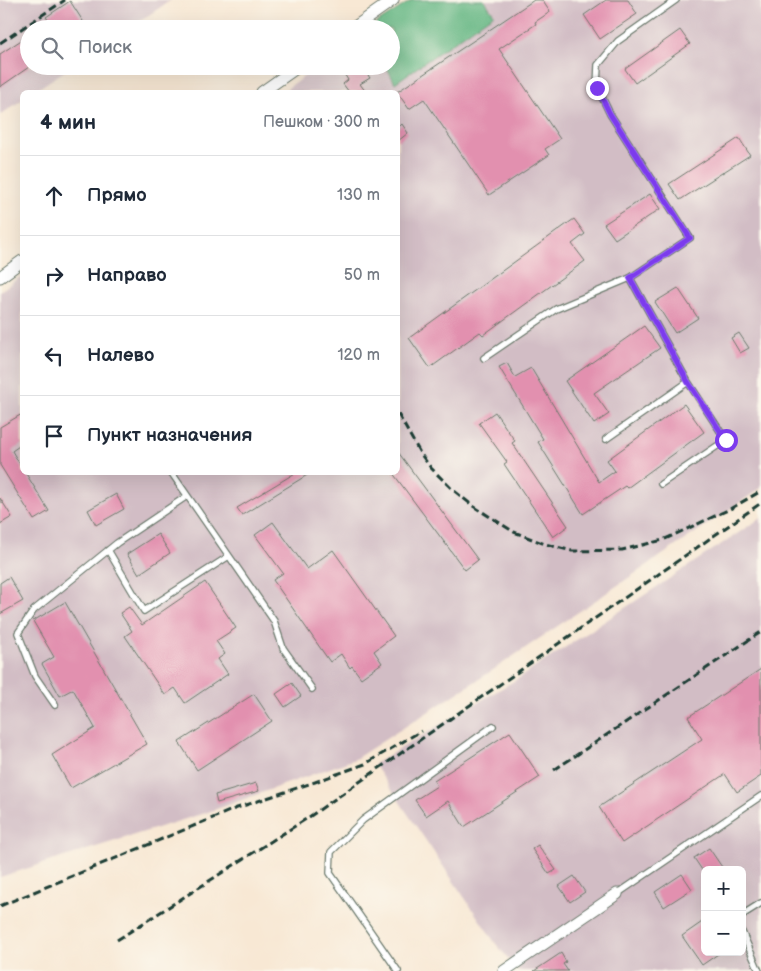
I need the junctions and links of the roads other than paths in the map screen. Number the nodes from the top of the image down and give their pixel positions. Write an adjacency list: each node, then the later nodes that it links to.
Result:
1 (393, 0): 3 (street)
2 (676, 0): 8 (lane)
3 (365, 20)
4 (286, 75): 5 (street)
5 (265, 90)
6 (20, 262): 7 (street)
7 (0, 276)
8 (630, 278): 9 (lane); 10 (lane)
9 (484, 358)
10 (688, 382): 11 (lane); 13 (lane)
11 (606, 439)
12 (173, 475): 14 (lane)
13 (661, 484)
14 (187, 496): 15 (lane); 16 (lane)
15 (108, 550): 16 (lane); 18 (lane)
16 (229, 556): 17 (lane)
17 (312, 689)
18 (55, 705)
19 (493, 726): 25 (lane)
20 (761, 796): 21 (lane)
21 (617, 894): 26 (street)
22 (761, 903): 23 (lane)
23 (746, 912)
24 (746, 941): 27 (lane)
25 (398, 971)
26 (506, 971)
27 (759, 971)

